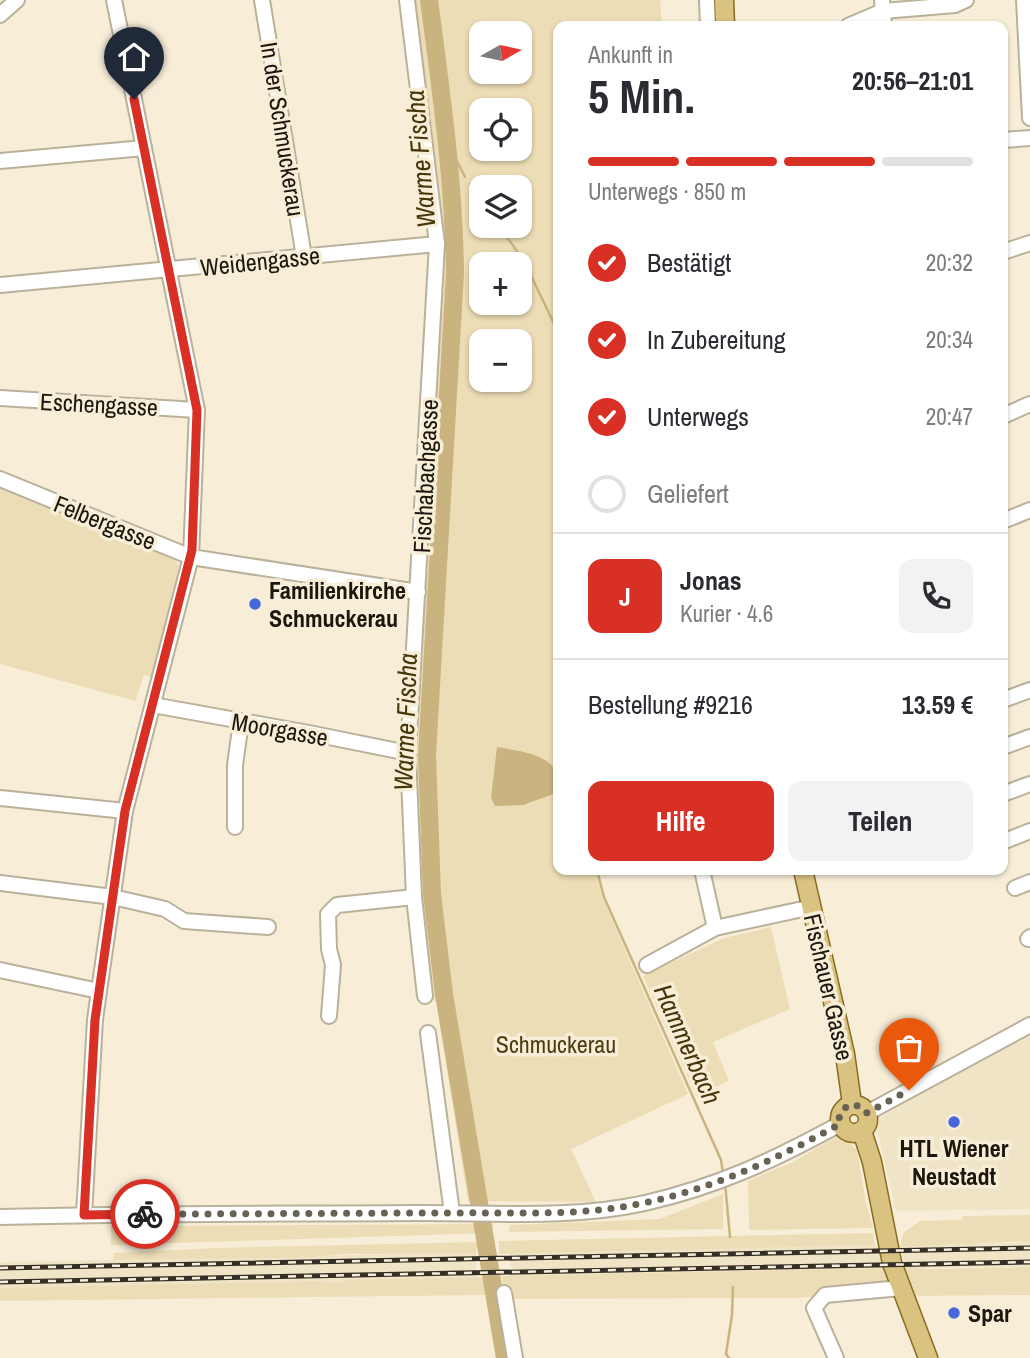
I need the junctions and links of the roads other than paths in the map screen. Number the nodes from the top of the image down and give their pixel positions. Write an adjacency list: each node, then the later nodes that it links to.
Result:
1 (17, 0): 10 (street)
2 (114, 0): 18 (street)
3 (262, 0): 23 (street, In der Schmuckerau)
4 (407, 0): 21 (street, Fischabachgasse)
5 (707, 0): 11 (street)
6 (724, 0): 12 (main road)
7 (966, 0): 9 (street)
8 (1024, 0): 14 (street)
9 (883, 13): 13 (street)
10 (0, 15)
11 (708, 21)
12 (725, 21)
13 (861, 21)
14 (1030, 94): 15 (street)
15 (1030, 118)
16 (1030, 138): 17 (street)
17 (1008, 139)
18 (144, 148): 19 (street); 24 (street)
19 (0, 161)
20 (1030, 243): 22 (street)
21 (437, 244): 23 (street, Weidengasse); 34 (street, Fischabachgasse)
22 (1008, 250)
23 (304, 257): 24 (street, Weidengasse)
24 (170, 270): 25 (street, Weidengasse); 28 (street)
25 (0, 285)
26 (0, 398): 28 (street, Eschengasse)
27 (1030, 404): 29 (street)
28 (197, 410): 33 (street)
29 (1008, 414)
30 (0, 479): 33 (street, Felbergasse)
31 (1030, 510): 32 (street)
32 (1008, 519)
33 (191, 557): 34 (street, Felbergasse); 37 (street)
34 (418, 592): 41 (street, Fischabachgasse)
35 (1030, 690): 36 (street)
36 (1008, 698)
37 (153, 705): 38 (street, Moorgasse); 45 (street)
38 (241, 722): 41 (street, Moorgasse); 46 (street)
39 (1030, 737): 40 (street)
40 (1008, 745)
41 (408, 753): 55 (street, Fischabachgasse)
42 (1030, 784): 43 (street)
43 (1008, 792)
44 (0, 798): 45 (street)
45 (125, 811): 54 (street)
46 (235, 827)
47 (1030, 831): 48 (street)
48 (1008, 840)
49 (703, 875): 58 (street)
50 (804, 875): 56 (main road, Fischauer Gasse)
51 (1030, 882): 53 (street)
52 (0, 883): 54 (street)
53 (1016, 888)
54 (113, 897): 57 (street); 61 (street)
55 (414, 897): 62 (street, Fischabachgasse); 63 (street)
56 (812, 907): 58 (street); 66 (main road, Fischauer Gasse)
57 (268, 928)
58 (715, 928): 59 (street)
59 (648, 965)
60 (0, 970): 61 (street)
61 (99, 991): 70 (street)
62 (425, 996)
63 (329, 1016)
64 (1030, 1025): 66 (street)
65 (428, 1033): 69 (street)
66 (859, 1108): 67 (main road); 68 (main road, Fischauer Gasse)
67 (840, 1124): 68 (main road); 69 (street)
68 (862, 1131): 72 (main road)
69 (452, 1213): 70 (street)
70 (84, 1215): 71 (street)
71 (0, 1217)
72 (901, 1288): 75 (street); 76 (main road)
73 (504, 1293): 74 (street)
74 (515, 1358)
75 (835, 1358)
76 (928, 1358)

